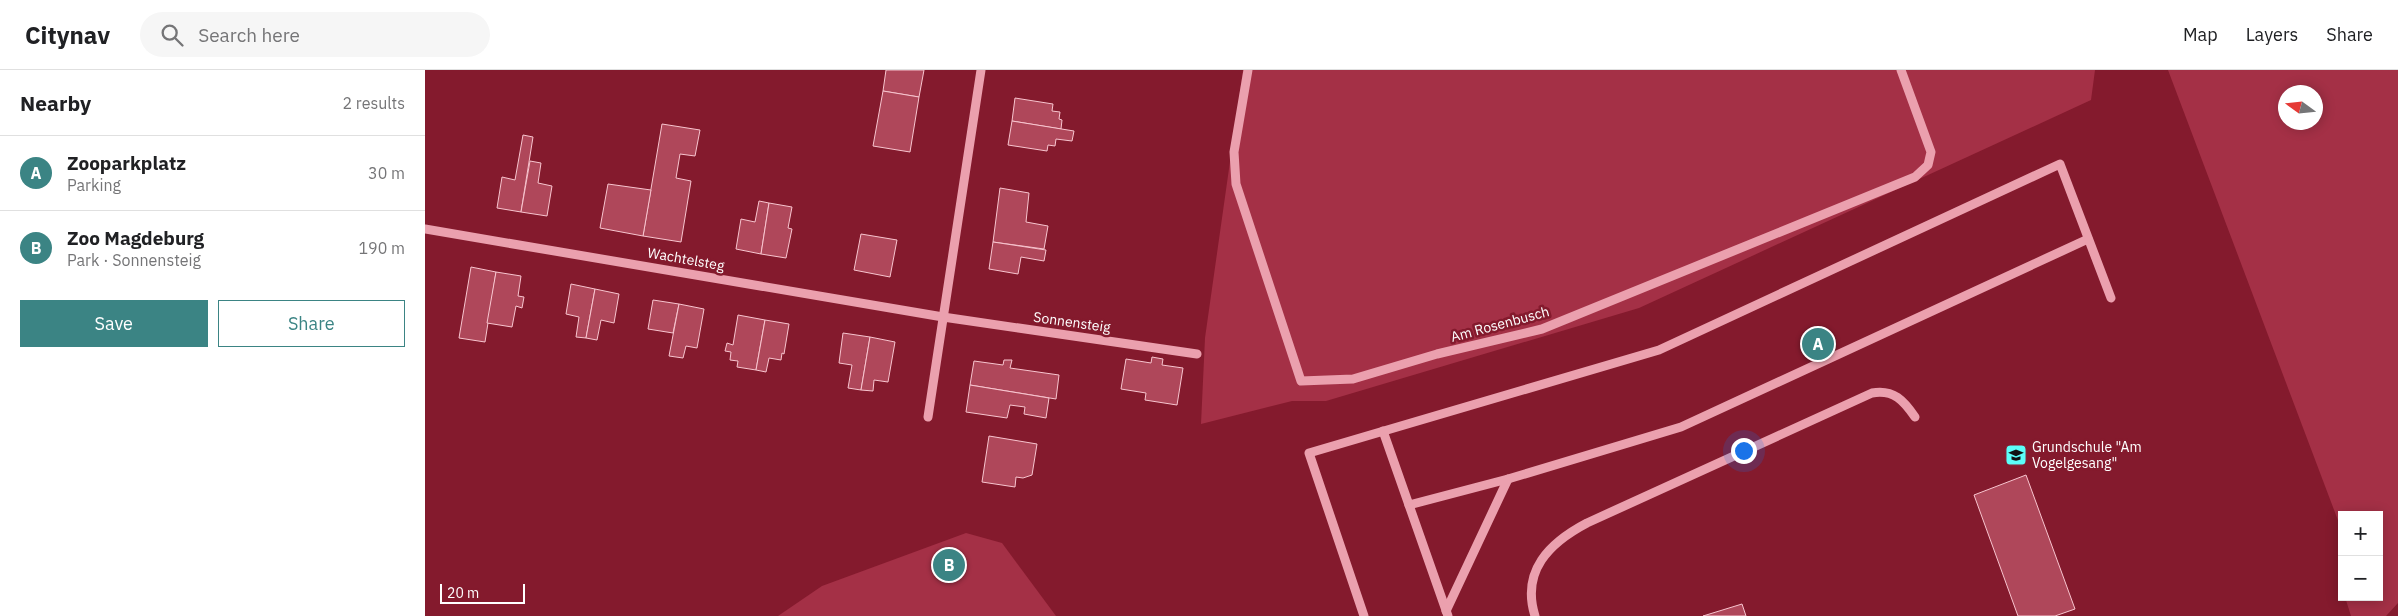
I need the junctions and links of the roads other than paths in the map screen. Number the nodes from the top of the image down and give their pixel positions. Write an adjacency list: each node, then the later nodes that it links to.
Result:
1 (981, 70): 7 (street)
2 (1248, 70): 3 (street, Am Rosenbusch)
3 (1901, 70)
4 (425, 229): 7 (street, Wachtelsteg)
5 (2088, 239): 6 (street); 11 (street); 12 (street)
6 (2111, 298)
7 (943, 317): 8 (street, Sonnensteig); 9 (street)
8 (1197, 354)
9 (928, 416)
10 (1915, 417): 16 (street)
11 (1383, 431): 13 (street); 15 (street)
12 (1508, 479): 13 (street); 14 (street)
13 (1409, 505): 14 (street)
14 (1447, 613)
15 (1364, 616)
16 (1535, 616)

